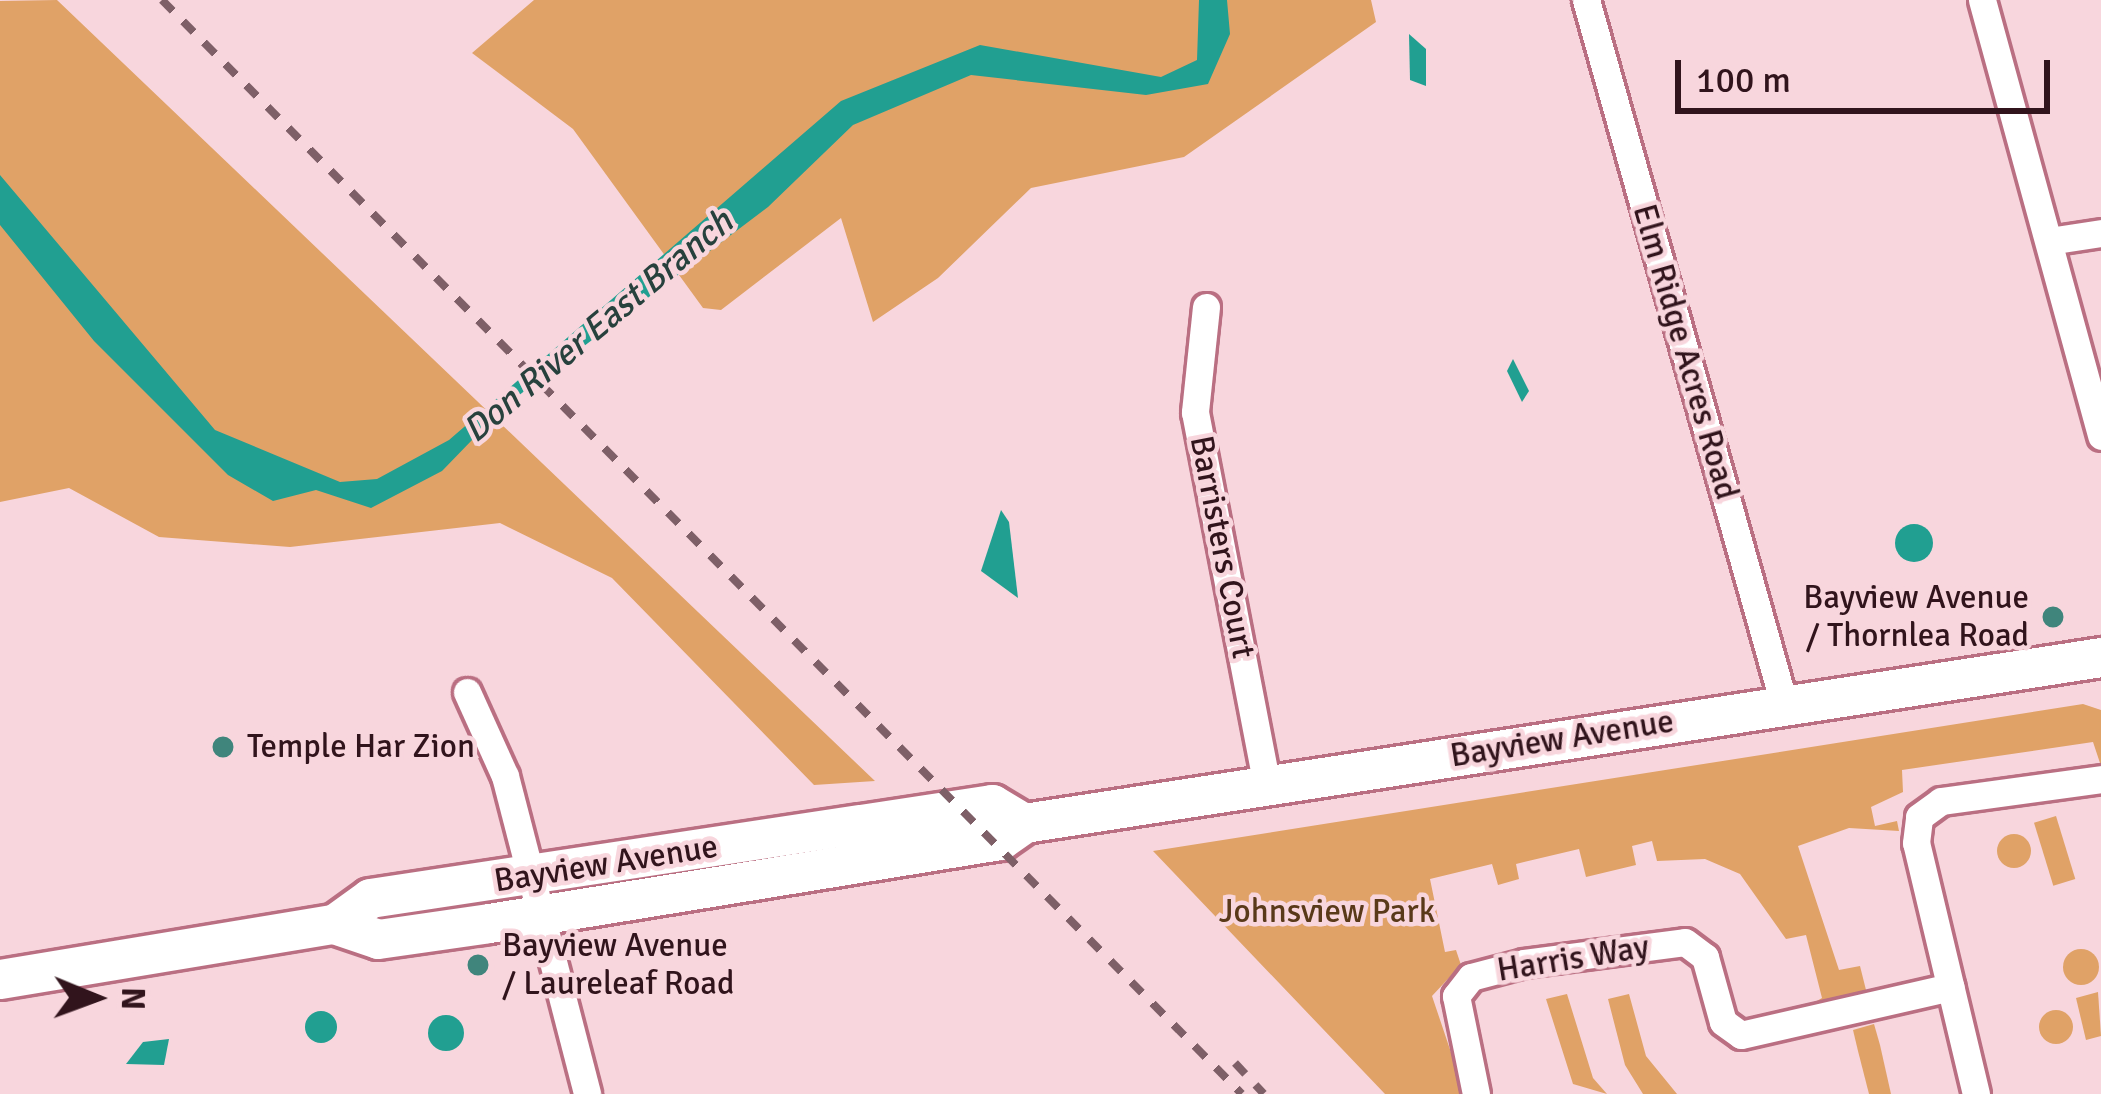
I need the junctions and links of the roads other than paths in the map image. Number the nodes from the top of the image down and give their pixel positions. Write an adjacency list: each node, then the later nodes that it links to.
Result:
1 (1586, 0): 9 (street, Elm Ridge Acres Road)
2 (1982, 0): 4 (street)
3 (2101, 233): 4 (street)
4 (2049, 241): 6 (street)
5 (1206, 308): 11 (street, Barristers Court)
6 (2101, 436)
7 (2101, 657): 9 (main road, Bayview Avenue)
8 (467, 692): 13 (street)
9 (1784, 704): 11 (main road, Bayview Avenue)
10 (2101, 779): 17 (street)
11 (1267, 786): 12 (main road, Bayview Avenue)
12 (1024, 823): 13 (main road, Bayview Avenue); 14 (main road, Bayview Avenue)
13 (529, 875): 14 (street); 15 (main road, Bayview Avenue)
14 (539, 914): 15 (main road, Bayview Avenue); 18 (street)
15 (334, 924): 16 (main road, Bayview Avenue)
16 (0, 979)
17 (1951, 987): 19 (street, Harris Way); 20 (street)
18 (587, 1094)
19 (1476, 1094)
20 (1976, 1094)

